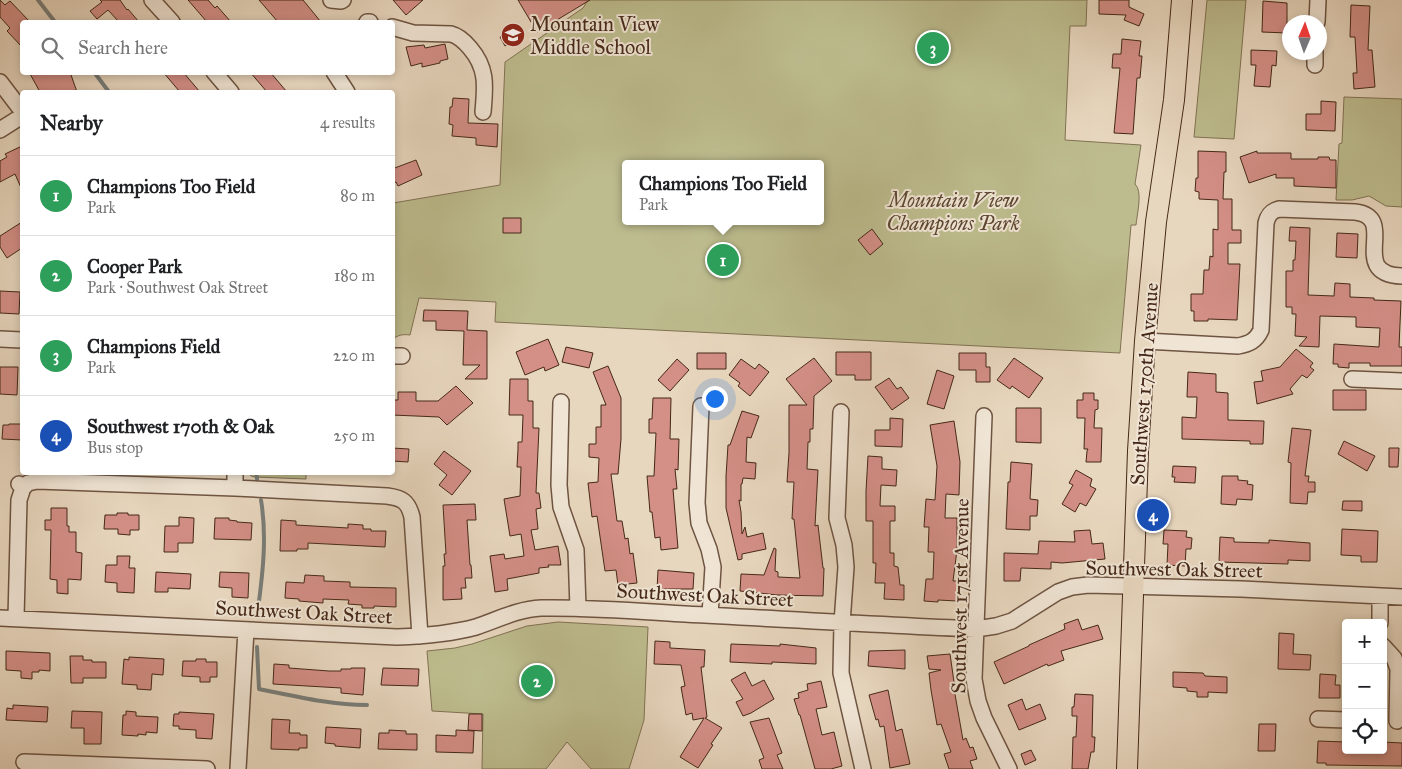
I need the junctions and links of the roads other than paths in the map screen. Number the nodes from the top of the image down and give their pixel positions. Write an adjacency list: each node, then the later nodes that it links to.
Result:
1 (152, 0): 7 (street)
2 (331, 0): 3 (street)
3 (343, 0)
4 (1182, 0): 21 (main road, Southwest 170th Avenue)
5 (1318, 0): 6 (street)
6 (1317, 15)
7 (170, 20)
8 (395, 28): 15 (street)
9 (217, 75): 12 (street)
10 (336, 75): 13 (street)
11 (0, 82): 14 (street)
12 (229, 90)
13 (346, 90)
14 (20, 108)
15 (483, 112)
16 (20, 117): 17 (street)
17 (0, 130)
18 (1402, 276): 21 (street)
19 (0, 339): 20 (street)
20 (20, 340)
21 (1145, 341): 30 (main road, Southwest 170th Avenue)
22 (1352, 379): 23 (street)
23 (1402, 381)
24 (561, 402): 33 (street)
25 (701, 406): 34 (street)
26 (841, 412): 38 (street)
27 (984, 416): 39 (street, Southwest 171st Avenue)
28 (236, 475): 29 (street)
29 (235, 488): 36 (street); 41 (street)
30 (1133, 586): 31 (street, Southwest Oak Street); 39 (street, Southwest Oak Street); 51 (main road, Southwest 170th Avenue)
31 (1380, 596): 32 (street, Southwest Oak Street); 37 (street)
32 (1402, 597)
33 (578, 608): 34 (street, Southwest Oak Street); 41 (street, Southwest Oak Street)
34 (710, 615): 38 (street, Southwest Oak Street)
35 (0, 618): 36 (street, Southwest Oak Street)
36 (16, 618): 40 (street, Southwest Oak Street)
37 (1380, 619)
38 (842, 623): 39 (street, Southwest Oak Street); 49 (street)
39 (976, 629): 50 (street, Southwest 171st Avenue)
40 (246, 630): 41 (street, Southwest Oak Street); 48 (street)
41 (420, 636)
42 (1387, 650): 45 (street)
43 (1318, 719): 44 (street)
44 (1342, 720)
45 (1394, 721)
46 (24, 762): 47 (street)
47 (207, 769)
48 (238, 769)
49 (863, 769)
50 (1009, 769)
51 (1127, 769)

